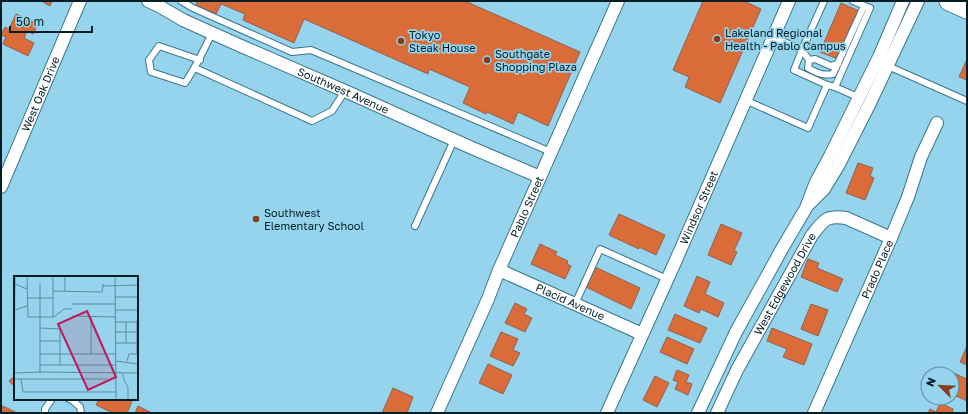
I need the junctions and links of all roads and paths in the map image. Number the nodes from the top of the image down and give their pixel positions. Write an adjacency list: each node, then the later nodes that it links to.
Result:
1 (80, 1): 32 (street, West Oak Drive)
2 (148, 1): 13 (street, Southwest Avenue)
3 (181, 1): 30 (lane)
4 (618, 1): 30 (street, Pablo Street)
5 (789, 1): 14 (street, Windsor Street)
6 (824, 1): 15 (lane)
7 (853, 1): 11 (lane)
8 (902, 1): 24 (street, West Edgewood Drive)
9 (918, 1): 19 (street, West Edgewood Drive)
10 (949, 1): 12 (main road)
11 (864, 6): 18 (lane); 22 (lane)
12 (967, 9)
13 (212, 33): 16 (lane); 23 (street, Southwest Avenue)
14 (773, 37): 15 (lane); 25 (street, Windsor Street)
15 (802, 50): 17 (lane); 21 (lane)
16 (200, 60): 20 (lane); 20 (lane)
17 (809, 60): 18 (lane); 18 (lane)
18 (838, 64)
19 (888, 66): 26 (lane); 27 (street, West Edgewood Drive)
20 (195, 68): 23 (lane)
21 (827, 85): 22 (lane); 25 (lane)
22 (835, 87): 24 (lane)
23 (345, 91): 29 (street, Southwest Avenue)
24 (859, 98): 27 (lane); 33 (street, West Edgewood Drive)
25 (746, 100): 37 (street, Windsor Street)
26 (967, 101)
27 (870, 103): 33 (street, West Edgewood Drive)
28 (937, 123): 35 (street, Prado Place)
29 (454, 140): 31 (street, Southwest Avenue); 34 (lane)
30 (551, 152): 31 (street, Pablo Street)
31 (540, 177): 36 (street, Pablo Street)
32 (1, 188)
33 (806, 208): 46 (street, West Edgewood Drive)
34 (415, 226)
35 (891, 238): 47 (street, West Edgewood Drive); 48 (street, Prado Place)
36 (499, 270): 38 (street, Placid Avenue); 44 (street, Pablo Street)
37 (667, 279): 38 (lane); 39 (street, Windsor Street)
38 (575, 304): 39 (street, Placid Avenue)
39 (642, 334): 45 (street, Windsor Street)
40 (51, 400): 42 (lane)
41 (72, 400): 43 (lane)
42 (45, 413)
43 (81, 413)
44 (437, 413)
45 (607, 413)
46 (698, 413)
47 (717, 413)
48 (814, 413)

